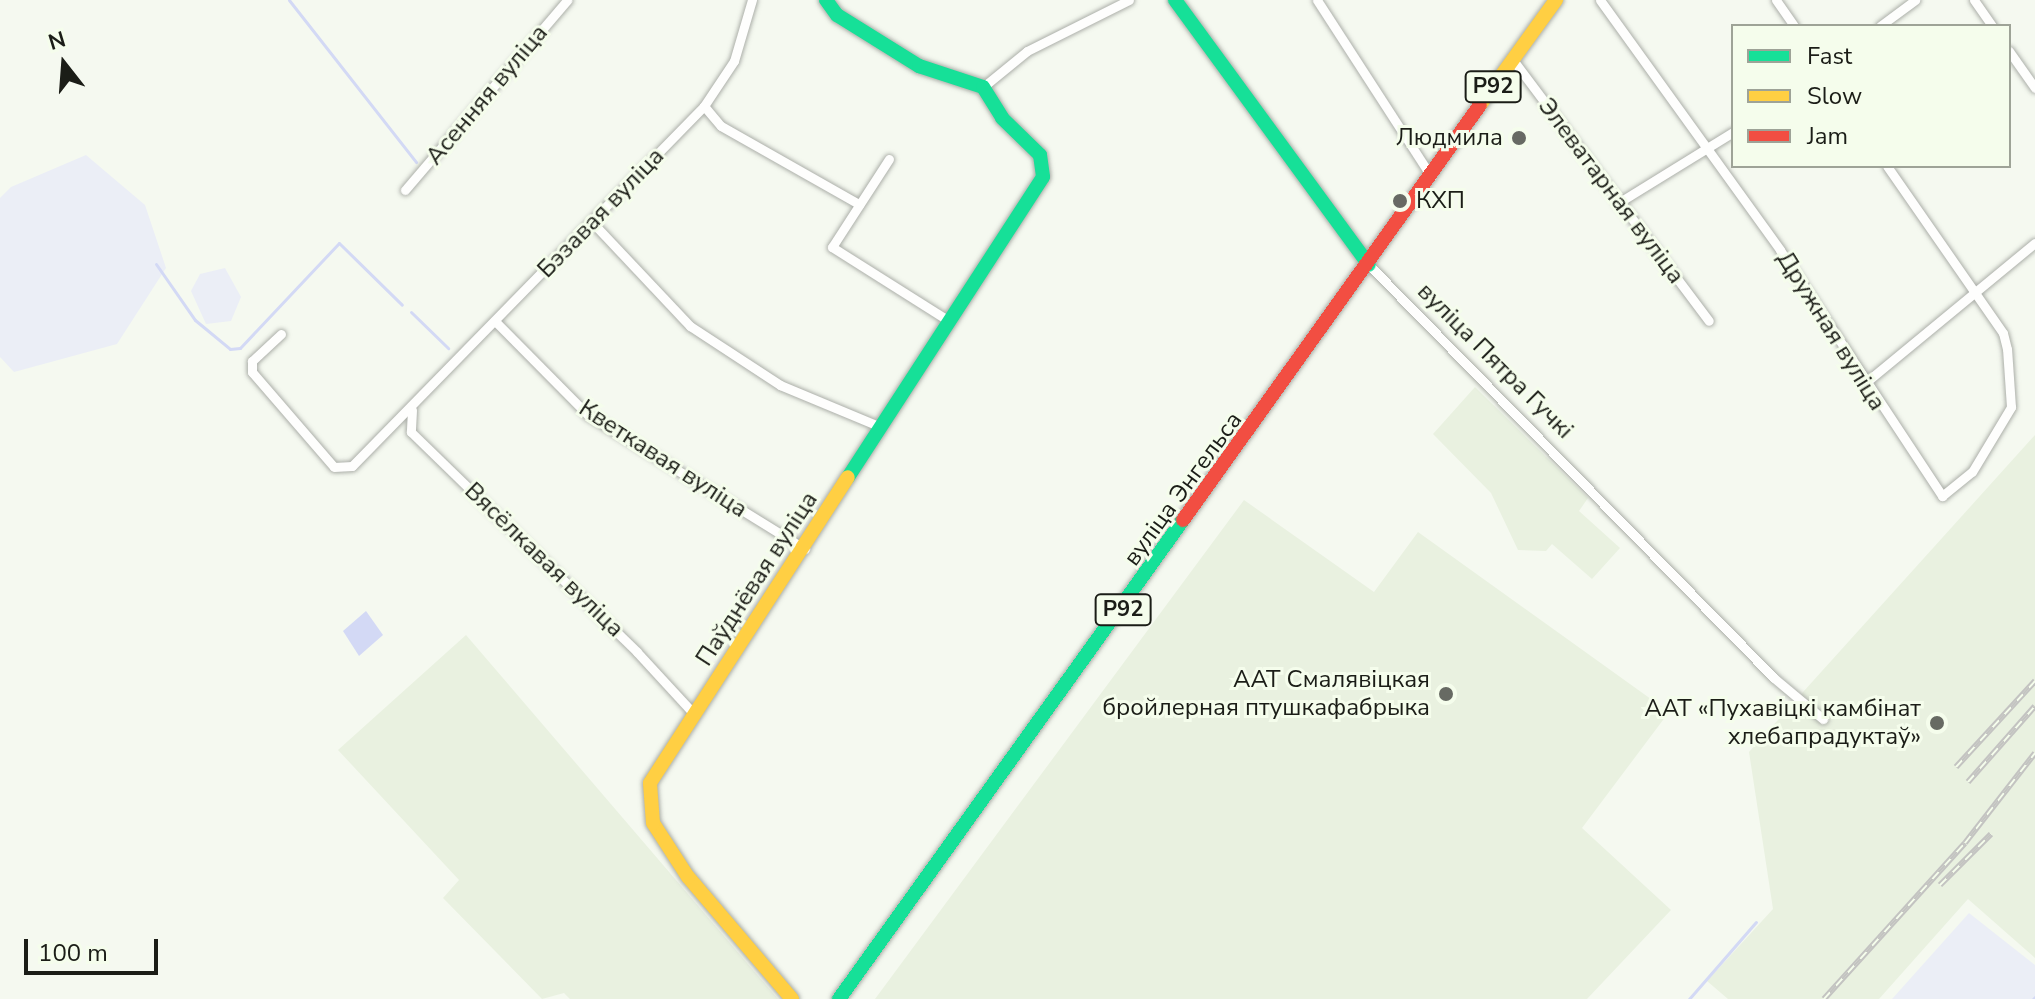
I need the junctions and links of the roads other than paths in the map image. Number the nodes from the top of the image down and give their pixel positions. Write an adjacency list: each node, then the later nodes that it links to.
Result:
1 (567, 0): 25 (street, Асенняя вуліца)
2 (752, 0): 19 (street, Бэзавая вуліца)
3 (826, 0): 17 (street)
4 (1129, 0): 17 (street)
5 (1175, 0): 30 (street, вуліца Пятра Гучкі)
6 (1317, 0): 24 (street)
7 (1556, 0): 16 (street, вуліца Энгельса / Р92)
8 (1600, 0): 21 (street, Дружная вуліца)
9 (1776, 0): 12 (street)
10 (1915, 0): 13 (street)
11 (1974, 0): 14 (street)
12 (1793, 24)
13 (1883, 24)
14 (1991, 24)
15 (2011, 54): 18 (street)
16 (1513, 60): 24 (street, вуліца Энгельса / Р92); 26 (street, Элеватарная вуліца)
17 (983, 87): 32 (street, Паўднёвая вуліца)
18 (2035, 88)
19 (704, 106): 27 (street); 28 (street, Бэзавая вуліца)
20 (1731, 134): 21 (street)
21 (1708, 151): 26 (street); 36 (street, Дружная вуліца)
22 (889, 159): 27 (street)
23 (1888, 168): 31 (street)
24 (1431, 176): 30 (street, вуліца Энгельса / Р92)
25 (405, 190)
26 (1618, 203): 33 (street, Элеватарная вуліца)
27 (859, 204): 32 (street)
28 (592, 222): 34 (street, Бэзавая вуліца); 38 (street)
29 (2035, 243): 31 (street)
30 (1369, 265): 41 (street, вуліца Пятра Гучкі); 43 (street, вуліца Энгельса / Р92)
31 (1974, 295): 36 (street); 36 (street, Дружная вуліца)
32 (949, 321): 38 (street, Паўднёвая вуліца)
33 (1709, 321)
34 (496, 322): 37 (street, Бэзавая вуліца); 39 (street, Кветкавая вуліца)
35 (281, 334): 37 (street, Бэзавая вуліца)
36 (1865, 383)
37 (416, 404): 40 (street, Вясёлкавая вуліца)
38 (881, 427): 39 (street, Паўднёвая вуліца)
39 (805, 549): 40 (street, Паўднёвая вуліца)
40 (694, 714): 42 (street, Паўднёвая вуліца)
41 (1823, 719)
42 (792, 999)
43 (839, 999)

